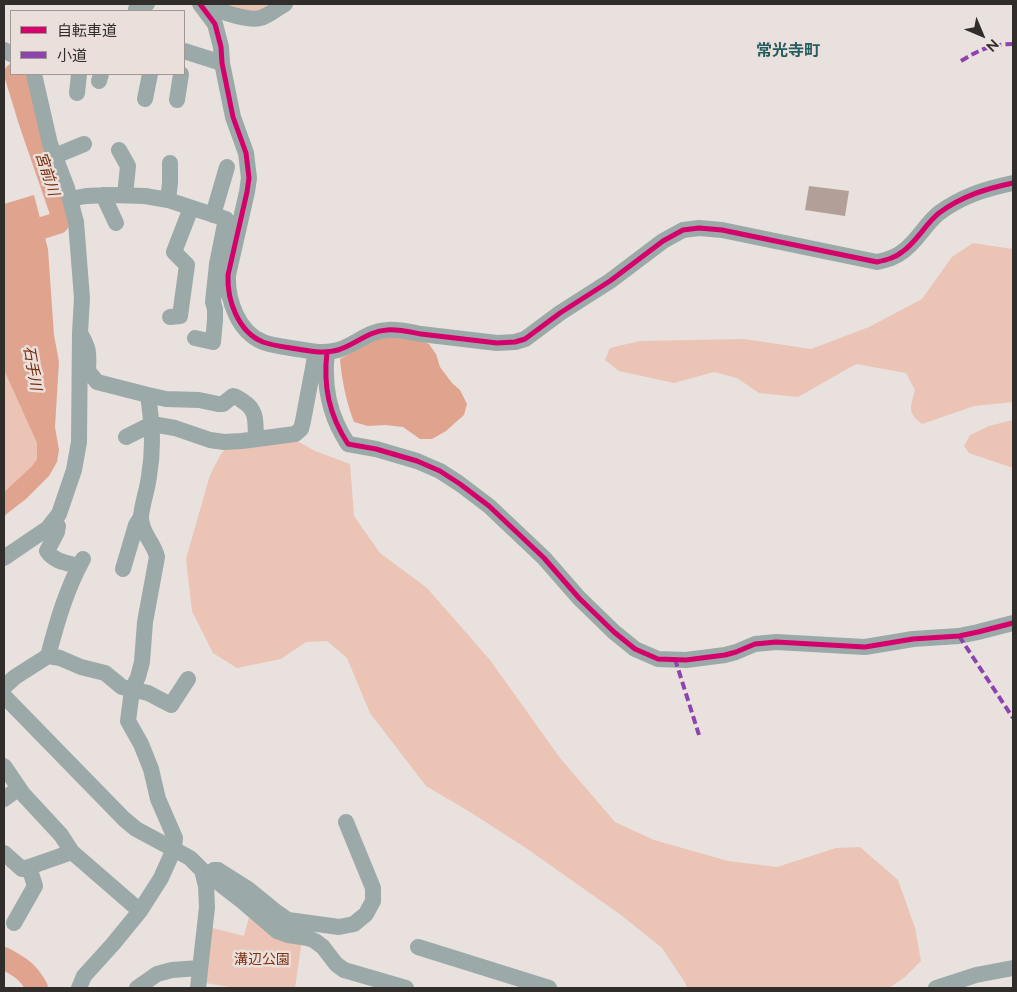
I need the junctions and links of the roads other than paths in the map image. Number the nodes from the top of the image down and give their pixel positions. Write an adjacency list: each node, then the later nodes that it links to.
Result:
1 (201, 4): 2 (street); 4 (street)
2 (285, 4)
3 (185, 52): 4 (street)
4 (222, 63): 28 (street)
5 (34, 75): 14 (street)
6 (79, 75): 9 (street)
7 (150, 75): 10 (street)
8 (181, 75): 11 (street)
9 (77, 93)
10 (145, 99)
11 (177, 100)
12 (84, 144): 14 (street)
13 (119, 150): 19 (street)
14 (55, 156): 20 (street)
15 (170, 163): 21 (street)
16 (227, 167): 23 (street)
17 (1013, 183): 28 (street)
18 (103, 195): 19 (street); 20 (street); 24 (street)
19 (125, 195): 21 (street)
20 (70, 199): 26 (street)
21 (168, 200): 22 (street)
22 (192, 208): 23 (street); 25 (street)
23 (214, 215): 27 (street)
24 (116, 223)
25 (170, 317)
26 (80, 333): 29 (street); 34 (street)
27 (195, 338)
28 (322, 352): 32 (street); 37 (street)
29 (148, 394): 30 (street); 32 (street)
30 (152, 424): 31 (street); 32 (street); 33 (street)
31 (126, 437)
32 (256, 438)
33 (141, 517): 36 (street); 41 (street)
34 (55, 521): 35 (street); 38 (street)
35 (4, 558)
36 (123, 569)
37 (1013, 622)
38 (48, 656): 40 (street); 41 (street)
39 (188, 679): 41 (street)
40 (4, 687)
41 (132, 690): 47 (street)
42 (6, 703): 47 (street)
43 (4, 766): 44 (street)
44 (19, 788): 45 (street); 48 (street)
45 (4, 799)
46 (346, 822): 51 (street)
47 (174, 849): 51 (street); 52 (street)
48 (72, 852): 50 (street); 52 (street)
49 (4, 853): 50 (street)
50 (29, 867): 53 (street)
51 (202, 870): 56 (street); 59 (street)
52 (140, 911): 57 (street)
53 (14, 923)
54 (418, 947): 60 (street)
55 (1013, 968): 61 (street)
56 (197, 982): 58 (street)
57 (85, 988)
58 (137, 988)
59 (406, 988)
60 (549, 988)
61 (936, 988)

